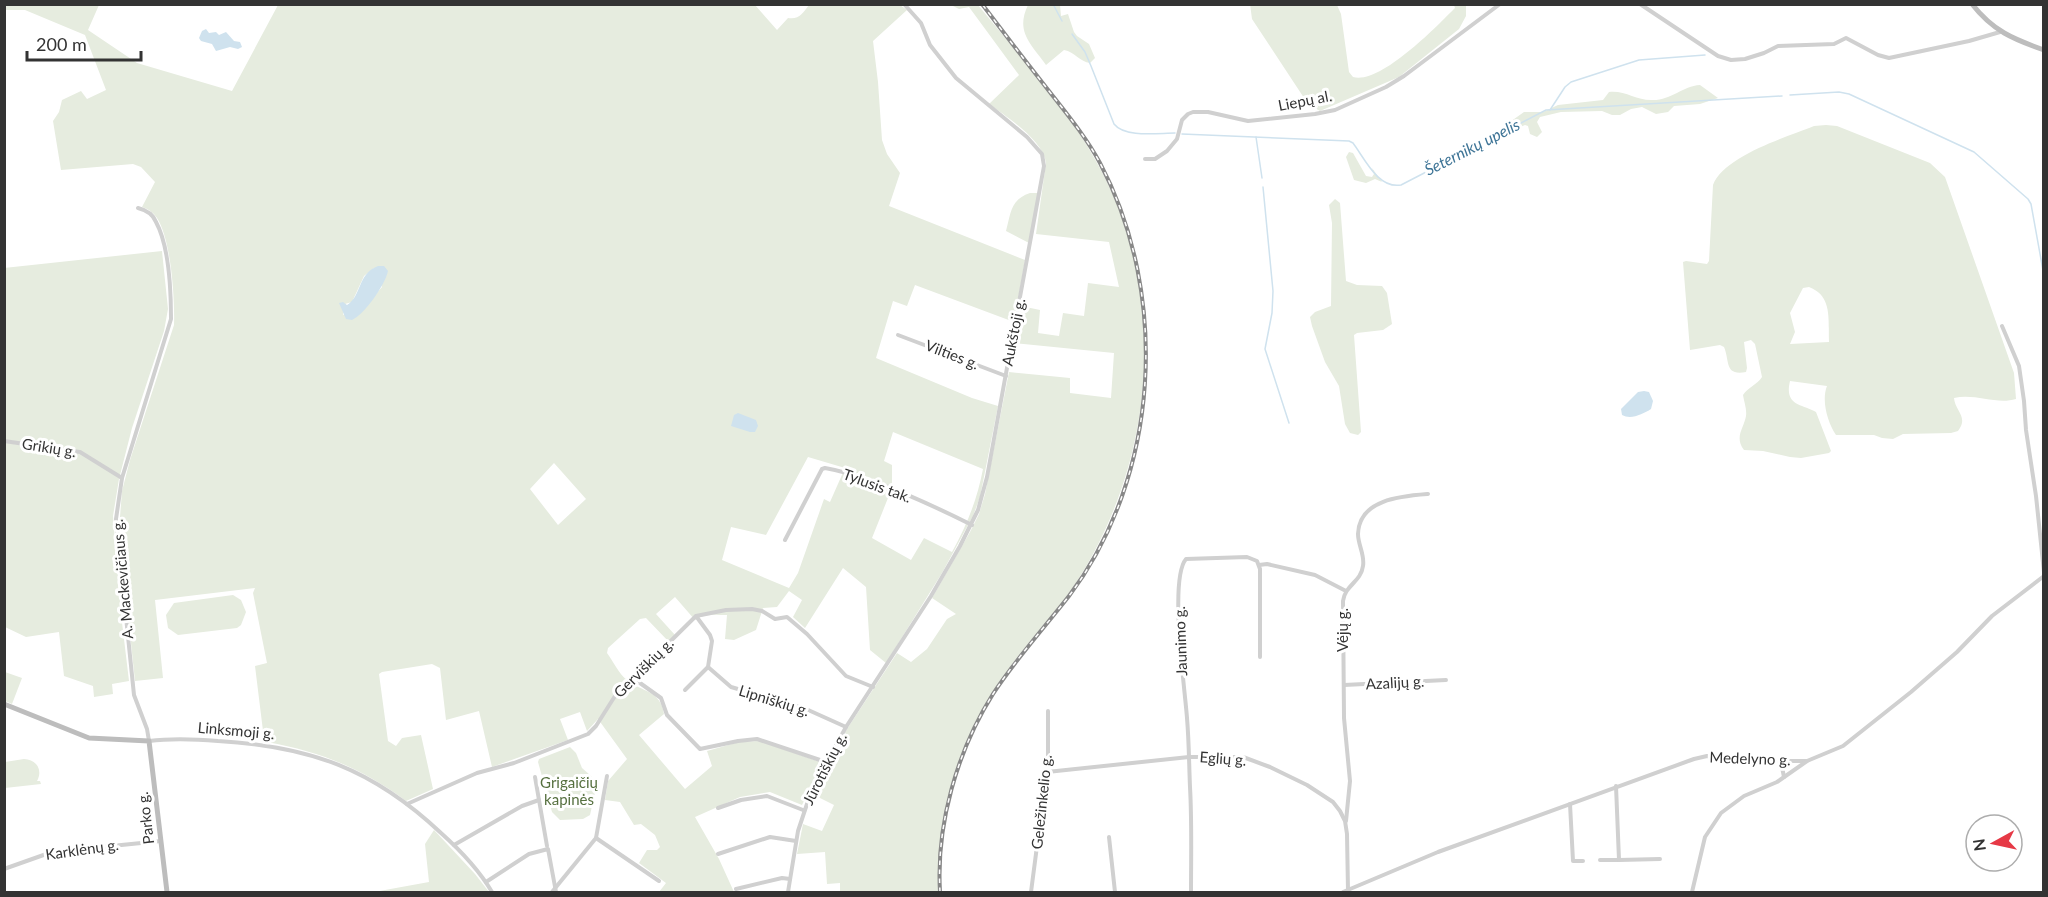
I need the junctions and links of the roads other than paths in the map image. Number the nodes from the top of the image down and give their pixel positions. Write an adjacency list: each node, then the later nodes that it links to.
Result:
1 (904, 4): 11 (street, Aukštoji g.)
2 (1500, 4): 7 (street, Liepų al.)
3 (1640, 4): 5 (street)
4 (1972, 4): 5 (main road)
5 (2000, 32): 6 (main road)
6 (2043, 50)
7 (1145, 159)
8 (138, 208): 13 (street, A. Mackevičiaus g.)
9 (2002, 326): 18 (street)
10 (898, 335): 11 (street, Vilties g.)
11 (1006, 376): 15 (street, Aukštoji g.)
12 (4, 441): 13 (street, Grikių g.)
13 (122, 478): 31 (street, A. Mackevičiaus g.)
14 (1428, 494): 19 (street, Vėjų g.)
15 (972, 525): 16 (street, Tylusis tak.); 26 (street, Aukštoji g.)
16 (785, 540)
17 (1259, 565): 19 (street); 21 (street); 32 (street, Jaunimo g.)
18 (2043, 574): 33 (street, Medelyno g.)
19 (1346, 591): 25 (street, Vėjų g.)
20 (696, 616): 22 (street); 23 (street, Gerviškių g.); 26 (street)
21 (1260, 657)
22 (708, 667): 27 (street); 30 (street, Lipniškių g.)
23 (633, 678): 34 (street); 42 (street, Gerviškių g.)
24 (1446, 680): 25 (street, Azalijų g.)
25 (1344, 685): 46 (street, Vėjų g.)
26 (873, 687): 30 (street, Jūrotiškių g.)
27 (685, 690)
28 (4, 704): 31 (main road, Linksmoji g.)
29 (1048, 711): 36 (street, Geležinkelio g.)
30 (846, 727): 34 (street, Jūrotiškių g.)
31 (149, 741): 42 (street, Linksmoji g.); 49 (main road, Parko g.)
32 (1189, 756): 36 (street, Eglių g.); 46 (street, Eglių g.); 69 (street, Jaunimo g.)
33 (1808, 761): 35 (street, Medelyno g.); 39 (street)
34 (826, 762): 45 (street, Jūrotiškių g.)
35 (1781, 762): 39 (street); 40 (street, Medelyno g.)
36 (1047, 772): 67 (street, Geležinkelio g.)
37 (607, 776): 48 (street)
38 (535, 777): 41 (street)
39 (1784, 777): 71 (street)
40 (1616, 786): 43 (street, Medelyno g.); 56 (street)
41 (539, 800): 51 (street); 52 (street)
42 (407, 804): 51 (street, Linksmoji g.)
43 (1570, 804): 57 (street); 70 (street, Medelyno g.)
44 (718, 808): 45 (street)
45 (803, 810): 50 (street, Jūrotiškių g.)
46 (1345, 821): 70 (street)
47 (1109, 837): 68 (street)
48 (596, 838): 60 (street); 65 (street)
49 (161, 841): 58 (street, Karklėnų g.); 63 (main road, Parko g.)
50 (796, 841): 53 (street); 59 (street, Jūrotiškių g.)
51 (454, 845): 61 (street, Linksmoji g.)
52 (548, 847): 61 (street); 65 (street)
53 (718, 854)
54 (1660, 859): 56 (street)
55 (1600, 860): 56 (street)
56 (1619, 860)
57 (1583, 861)
58 (4, 869)
59 (790, 879): 62 (street); 66 (street, Jūrotiškių g.)
60 (658, 881)
61 (486, 882): 64 (street, Linksmoji g.)
62 (736, 889)
63 (167, 892)
64 (492, 892)
65 (554, 892)
66 (788, 892)
67 (1031, 892)
68 (1115, 892)
69 (1191, 892)
70 (1345, 892)
71 (1692, 892)

